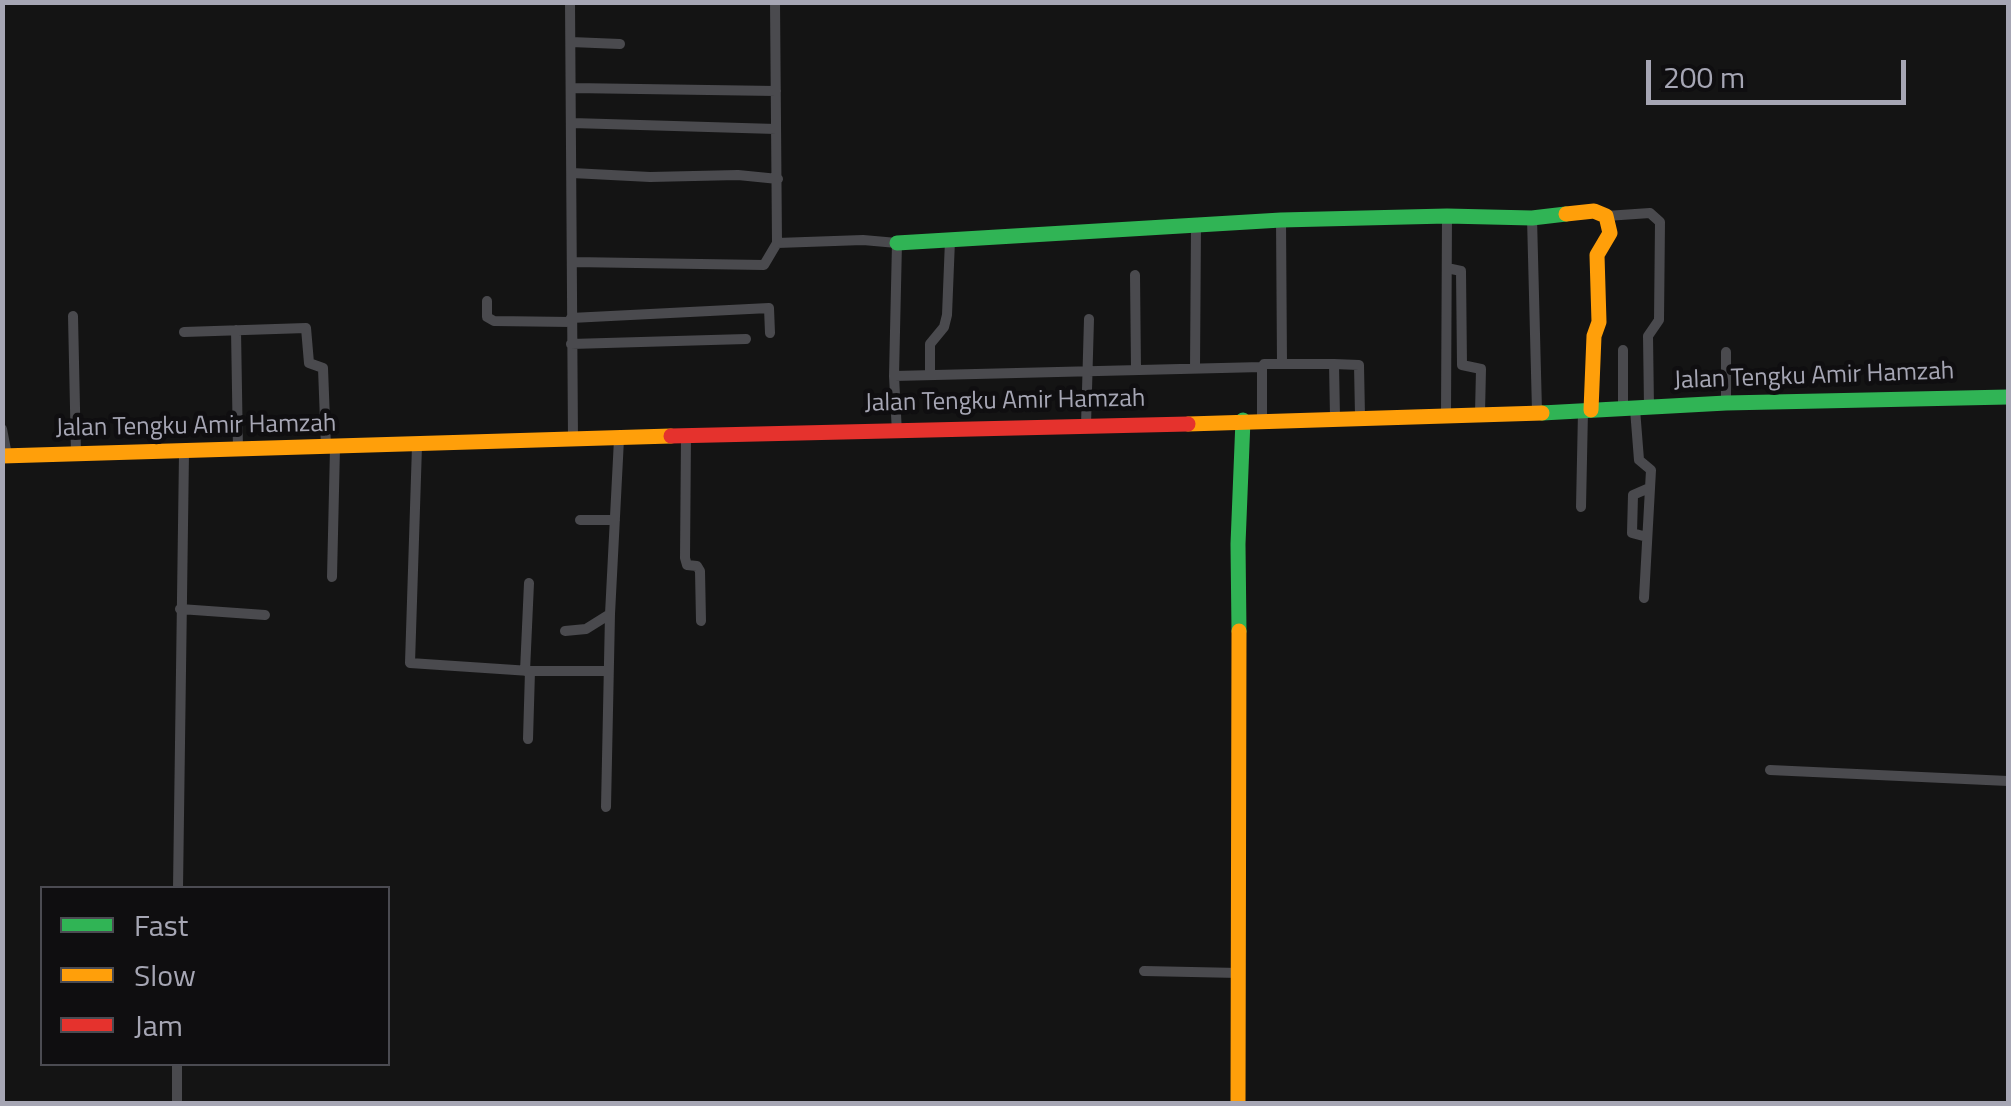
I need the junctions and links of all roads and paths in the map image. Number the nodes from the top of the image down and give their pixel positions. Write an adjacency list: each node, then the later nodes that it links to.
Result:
1 (570, 2): 3 (street)
2 (775, 2): 6 (street)
3 (572, 42): 4 (street); 5 (street)
4 (620, 44)
5 (572, 88): 6 (street); 7 (street)
6 (776, 91): 8 (street)
7 (572, 123): 8 (street); 9 (street)
8 (776, 129): 10 (street)
9 (572, 174): 10 (street); 19 (street)
10 (778, 179): 17 (street)
11 (1447, 216): 13 (main road); 14 (main road); 20 (street)
12 (1606, 216): 13 (main road); 43 (street); 44 (main road)
13 (1532, 218): 45 (street)
14 (1280, 220): 15 (main road); 33 (street)
15 (1196, 226): 16 (main road); 36 (street)
16 (950, 240): 18 (main road); 39 (street)
17 (777, 243): 18 (street); 19 (street)
18 (897, 243): 40 (street)
19 (572, 262): 25 (street)
20 (1447, 268): 46 (street); 47 (street)
21 (1135, 275): 37 (street)
22 (487, 301): 25 (street)
23 (72, 316): 62 (street)
24 (1088, 319): 38 (street)
25 (571, 320): 28 (street); 30 (street)
26 (236, 330): 27 (street); 59 (street); 60 (street)
27 (184, 332)
28 (770, 333)
29 (746, 339): 30 (street)
30 (571, 344): 57 (street)
31 (1623, 350): 43 (street)
32 (1726, 352): 42 (street)
33 (1282, 364): 34 (street); 35 (street)
34 (1334, 364): 48 (street); 49 (street)
35 (1262, 367): 36 (street); 50 (street)
36 (1195, 368): 37 (street)
37 (1136, 369): 38 (street)
38 (1086, 370): 39 (street); 52 (street)
39 (930, 375): 40 (street)
40 (894, 376): 54 (street)
41 (2008, 397): 42 (main road, Jalan Tengku Amir Hamzah)
42 (1726, 403): 43 (main road, Jalan Tengku Amir Hamzah)
43 (1635, 408): 44 (main road, Jalan Tengku Amir Hamzah); 69 (street)
44 (1587, 410): 45 (main road, Jalan Tengku Amir Hamzah); 64 (street)
45 (1537, 411): 46 (main road, Jalan Tengku Amir Hamzah)
46 (1480, 413): 47 (main road, Jalan Tengku Amir Hamzah)
47 (1446, 414): 48 (main road, Jalan Tengku Amir Hamzah)
48 (1360, 416): 49 (main road, Jalan Tengku Amir Hamzah)
49 (1335, 417): 50 (main road, Jalan Tengku Amir Hamzah)
50 (1262, 419): 51 (main road, Jalan Tengku Amir Hamzah)
51 (1242, 420): 52 (main road, Jalan Tengku Amir Hamzah); 83 (main road)
52 (1086, 425): 54 (main road, Jalan Tengku Amir Hamzah)
53 (2, 429): 63 (street)
54 (897, 433): 55 (main road, Jalan Tengku Amir Hamzah)
55 (686, 436): 56 (main road, Jalan Tengku Amir Hamzah); 73 (street)
56 (620, 438): 57 (main road, Jalan Tengku Amir Hamzah); 66 (street)
57 (574, 440): 58 (main road, Jalan Tengku Amir Hamzah)
58 (417, 446): 59 (main road, Jalan Tengku Amir Hamzah); 75 (street)
59 (331, 448): 60 (main road, Jalan Tengku Amir Hamzah); 67 (street)
60 (238, 451): 61 (main road, Jalan Tengku Amir Hamzah)
61 (184, 453): 62 (main road, Jalan Tengku Amir Hamzah); 70 (street)
62 (76, 454): 63 (main road, Jalan Tengku Amir Hamzah)
63 (5, 456)
64 (1581, 506)
65 (580, 520): 66 (street)
66 (615, 520): 71 (street)
67 (332, 577)
68 (529, 584): 75 (street)
69 (1644, 598)
70 (180, 609): 72 (street); 81 (street)
71 (610, 614): 74 (street); 76 (street)
72 (266, 615)
73 (700, 621)
74 (565, 631)
75 (528, 671): 76 (street); 77 (street)
76 (608, 671): 80 (street)
77 (528, 740)
78 (1770, 770): 79 (street)
79 (2008, 781)
80 (606, 807)
81 (178, 886)
82 (1144, 971): 83 (street)
83 (1240, 973): 86 (main road)
84 (177, 1066): 85 (street)
85 (177, 1104)
86 (1238, 1104)

